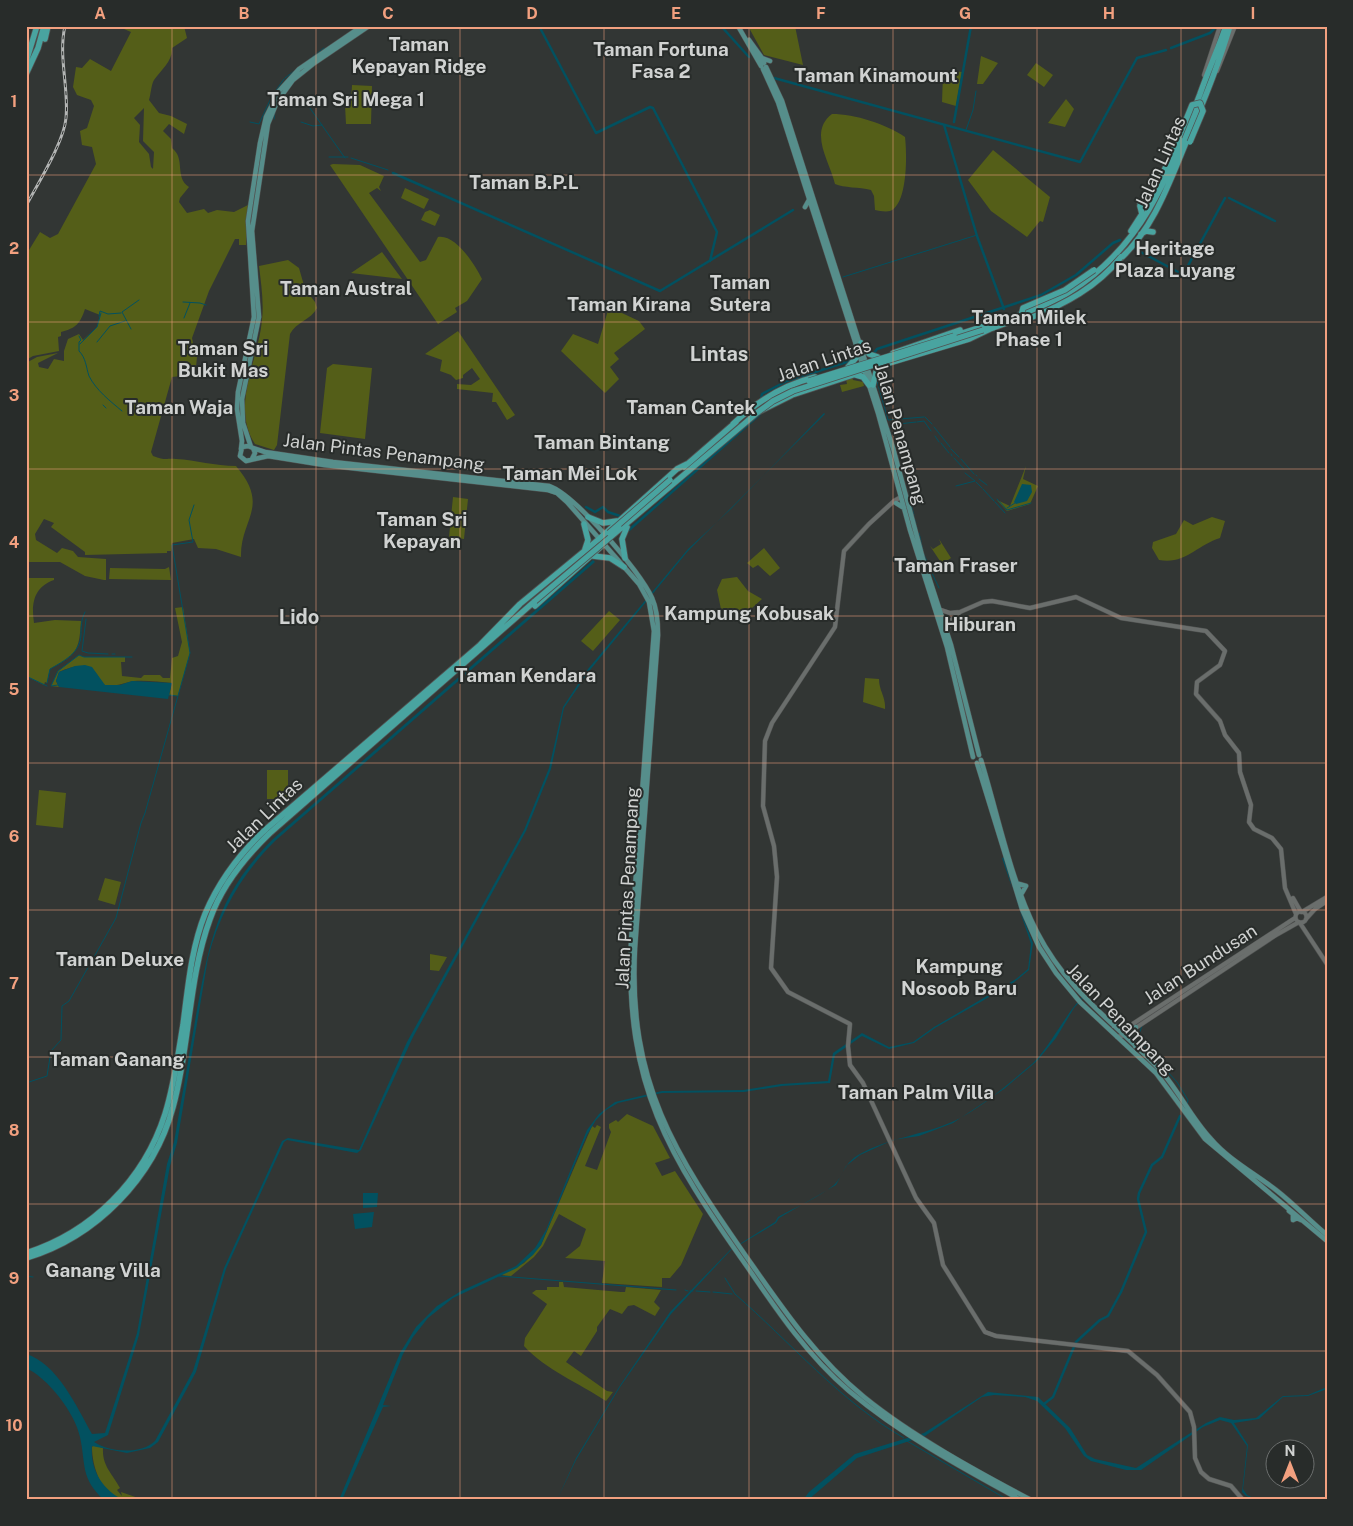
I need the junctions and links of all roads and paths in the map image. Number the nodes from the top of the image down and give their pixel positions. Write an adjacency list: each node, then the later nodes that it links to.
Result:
1 (40, 26): 10 (highway); 14 (highway)
2 (48, 26): 14 (highway)
3 (362, 26): 12 (main road)
4 (369, 26): 12 (main road)
5 (740, 26): 11 (main road, Jalan Penampang); 16 (main road, Jalan Penampang)
6 (1220, 26): 20 (main road, Jalan Lintas)
7 (1226, 26): 18 (highway, Jalan Lintas)
8 (1230, 26): 18 (highway, Jalan Lintas)
9 (1235, 26): 18 (main road, Jalan Lintas)
10 (40, 38): 14 (highway); 15 (highway)
11 (749, 40): 13 (main road); 16 (main road, Jalan Penampang)
12 (343, 41): 27 (main road); 28 (main road)
13 (770, 60)
14 (29, 61): 17 (highway)
15 (26, 66)
16 (764, 68): 19 (main road, Jalan Penampang)
17 (26, 74)
18 (1210, 75): 20 (highway, Jalan Lintas); 22 (highway, Jalan Lintas)
19 (771, 81): 24 (main road, Jalan Penampang); 34 (main road, Jalan Penampang)
20 (1204, 83): 23 (highway, Jalan Lintas)
21 (1165, 171): 22 (highway, bridge); 23 (highway); 25 (highway)
22 (1171, 181): 29 (highway, Jalan Lintas)
23 (1158, 196): 25 (highway); 31 (highway, Jalan Lintas)
24 (810, 198): 26 (main road); 34 (main road, Jalan Penampang)
25 (1140, 205): 31 (highway); 36 (highway)
26 (805, 208)
27 (254, 211): 28 (main road); 48 (main road)
28 (249, 217): 49 (main road)
29 (1152, 219): 30 (highway, Jalan Lintas); 30 (highway)
30 (1138, 237): 32 (highway, Jalan Lintas)
31 (1130, 238): 32 (highway, Jalan Lintas)
32 (1126, 248): 33 (highway, Jalan Lintas); 35 (highway, Jalan Lintas)
33 (1122, 257): 36 (highway, bridge); 37 (highway, Jalan Lintas)
34 (830, 259): 39 (main road, Jalan Penampang)
35 (1107, 262): 36 (highway); 37 (highway, Jalan Lintas)
36 (1096, 269)
37 (991, 325): 38 (highway, Jalan Lintas); 40 (highway, Jalan Lintas); 41 (highway, Jalan Lintas)
38 (981, 329): 47 (highway, Jalan Lintas, bridge); 47 (highway, Jalan Lintas, bridge)
39 (859, 345): 40 (highway); 42 (main road, Jalan Penampang); 44 (highway)
40 (878, 357): 42 (highway, Jalan Lintas); 43 (highway)
41 (890, 363): 43 (highway, Jalan Lintas); 46 (highway)
42 (865, 365): 43 (highway, Jalan Lintas); 44 (highway, Jalan Lintas); 45 (highway, Jalan Lintas); 46 (main road, Jalan Penampang)
43 (881, 365)
44 (849, 367): 45 (highway); 47 (highway, Jalan Lintas)
45 (854, 375): 46 (highway); 47 (highway, Jalan Lintas, bridge)
46 (871, 385): 54 (main road, Jalan Penampang); 54 (main road, Jalan Penampang)
47 (760, 406): 52 (highway, Jalan Lintas); 52 (highway, Jalan Lintas)
48 (252, 447): 49 (main road); 50 (main road); 51 (main road, Jalan Pintas Penampang)
49 (240, 450): 50 (main road)
50 (252, 459): 51 (main road, Jalan Pintas Penampang)
51 (334, 463): 58 (main road, Jalan Pintas Penampang); 60 (main road, Jalan Pintas Penampang)
52 (688, 467): 53 (highway, Jalan Lintas); 59 (highway, Jalan Lintas); 62 (highway, Jalan Lintas)
53 (673, 480): 63 (highway, Jalan Lintas); 64 (highway, Jalan Lintas, bridge)
54 (903, 499): 55 (main road); 56 (main road); 57 (main road, Jalan Penampang); 72 (main road, Jalan Penampang)
55 (896, 503): 56 (main road); 57 (main road)
56 (888, 507): 130 (main road)
57 (904, 509): 72 (main road, Jalan Penampang)
58 (588, 517): 59 (highway); 64 (main road, Jalan Pintas Penampang)
59 (619, 520): 61 (highway, Jalan Lintas)
60 (584, 524): 64 (main road, Jalan Pintas Penampang); 66 (highway)
61 (613, 526): 63 (highway); 64 (highway, Jalan Lintas)
62 (627, 526): 63 (highway, Jalan Lintas); 69 (highway)
63 (619, 531): 64 (highway, bridge)
64 (602, 541): 65 (main road, Jalan Pintas Penampang); 66 (highway, Jalan Lintas); 67 (highway, Jalan Lintas); 67 (highway); 68 (main road, Jalan Pintas Penampang); 76 (highway, Jalan Lintas, bridge); 78 (highway, Jalan Lintas, bridge)
65 (620, 551): 68 (main road); 69 (main road, Jalan Pintas Penampang)
66 (580, 554): 76 (highway, Jalan Lintas)
67 (594, 555): 70 (highway); 78 (highway, Jalan Lintas)
68 (615, 556): 70 (main road, Jalan Pintas Penampang)
69 (625, 558): 71 (main road, Jalan Pintas Penampang)
70 (624, 567): 71 (main road, Jalan Pintas Penampang)
71 (649, 598): 85 (main road, Jalan Pintas Penampang); 86 (main road, Jalan Pintas Penampang)
72 (939, 612): 74 (main road); 77 (main road, Jalan Penampang); 79 (main road, Jalan Penampang)
73 (960, 612): 74 (main road); 75 (main road); 97 (main road)
74 (950, 613): 75 (main road)
75 (952, 618): 77 (main road)
76 (508, 619): 81 (highway, Jalan Lintas)
77 (947, 631): 79 (main road, Jalan Penampang)
78 (488, 643): 80 (highway, Jalan Lintas)
79 (959, 684): 82 (main road, Jalan Penampang); 83 (main road, Jalan Penampang)
80 (391, 728): 81 (highway); 87 (highway, Jalan Lintas)
81 (379, 730): 88 (highway, Jalan Lintas)
82 (973, 756): 83 (main road); 84 (main road, Jalan Penampang)
83 (980, 757): 84 (main road); 90 (main road, Jalan Penampang)
84 (976, 763): 92 (main road, Jalan Penampang)
85 (648, 780): 86 (main road); 89 (main road, Jalan Pintas Penampang)
86 (642, 795): 91 (main road, Jalan Pintas Penampang)
87 (305, 803): 88 (highway); 99 (highway, Jalan Lintas)
88 (290, 809): 100 (highway, Jalan Lintas)
89 (643, 843): 91 (main road); 110 (main road, Jalan Pintas Penampang)
90 (1007, 847): 92 (main road); 93 (main road, Jalan Penampang)
91 (638, 849): 110 (main road, Jalan Pintas Penampang)
92 (1006, 858): 96 (main road, Jalan Penampang)
93 (1019, 886): 96 (main road); 102 (main road, Jalan Penampang)
94 (1327, 897): 97 (main road, Jalan Bundusan)
95 (1327, 901): 98 (main road, Jalan Bundusan)
96 (1020, 903): 102 (main road, Jalan Penampang)
97 (1299, 914): 98 (main road); 98 (main road); 104 (main road, Jalan Bundusan)
98 (1303, 921): 101 (main road); 105 (main road, Jalan Bundusan)
99 (201, 949): 100 (highway); 112 (highway, Jalan Lintas)
100 (193, 960): 113 (highway, Jalan Lintas)
101 (1327, 964)
102 (1081, 999): 103 (main road, Jalan Penampang); 106 (main road, Jalan Penampang)
103 (1112, 1026): 104 (main road); 106 (main road); 107 (main road, Jalan Penampang)
104 (1128, 1027): 107 (main road, Jalan Bundusan)
105 (1136, 1027): 107 (main road, Jalan Bundusan); 109 (main road)
106 (1112, 1032): 107 (main road, Jalan Penampang)
107 (1120, 1038): 108 (main road, Jalan Penampang)
108 (1130, 1046): 109 (main road, Jalan Penampang); 111 (main road, Jalan Penampang)
109 (1136, 1048): 111 (main road, Jalan Penampang)
110 (651, 1095): 119 (main road, Jalan Pintas Penampang)
111 (1184, 1108): 114 (main road, Jalan Penampang)
112 (170, 1116): 113 (highway); 117 (highway, Jalan Lintas)
113 (160, 1128): 117 (highway, Jalan Lintas)
114 (1262, 1184): 115 (main road, Jalan Penampang); 115 (main road); 116 (main road, Jalan Penampang)
115 (1304, 1221): 118 (main road, Jalan Penampang)
116 (1327, 1235)
117 (67, 1238): 120 (highway, Jalan Lintas); 121 (highway, Jalan Lintas)
118 (1327, 1241)
119 (736, 1246): 122 (main road, Jalan Pintas Penampang); 123 (main road, Jalan Pintas Penampang)
120 (26, 1253)
121 (26, 1258)
122 (804, 1338): 123 (main road); 124 (main road, Jalan Pintas Penampang)
123 (806, 1347): 125 (main road, Jalan Pintas Penampang)
124 (845, 1380): 125 (main road); 126 (main road, Jalan Pintas Penampang)
125 (853, 1394): 126 (main road, Jalan Pintas Penampang)
126 (914, 1434): 127 (main road, Jalan Pintas Penampang)
127 (921, 1439): 128 (main road, Jalan Pintas Penampang); 129 (main road, Jalan Pintas Penampang)
128 (1021, 1500)
129 (1031, 1500)
130 (1242, 1500)

